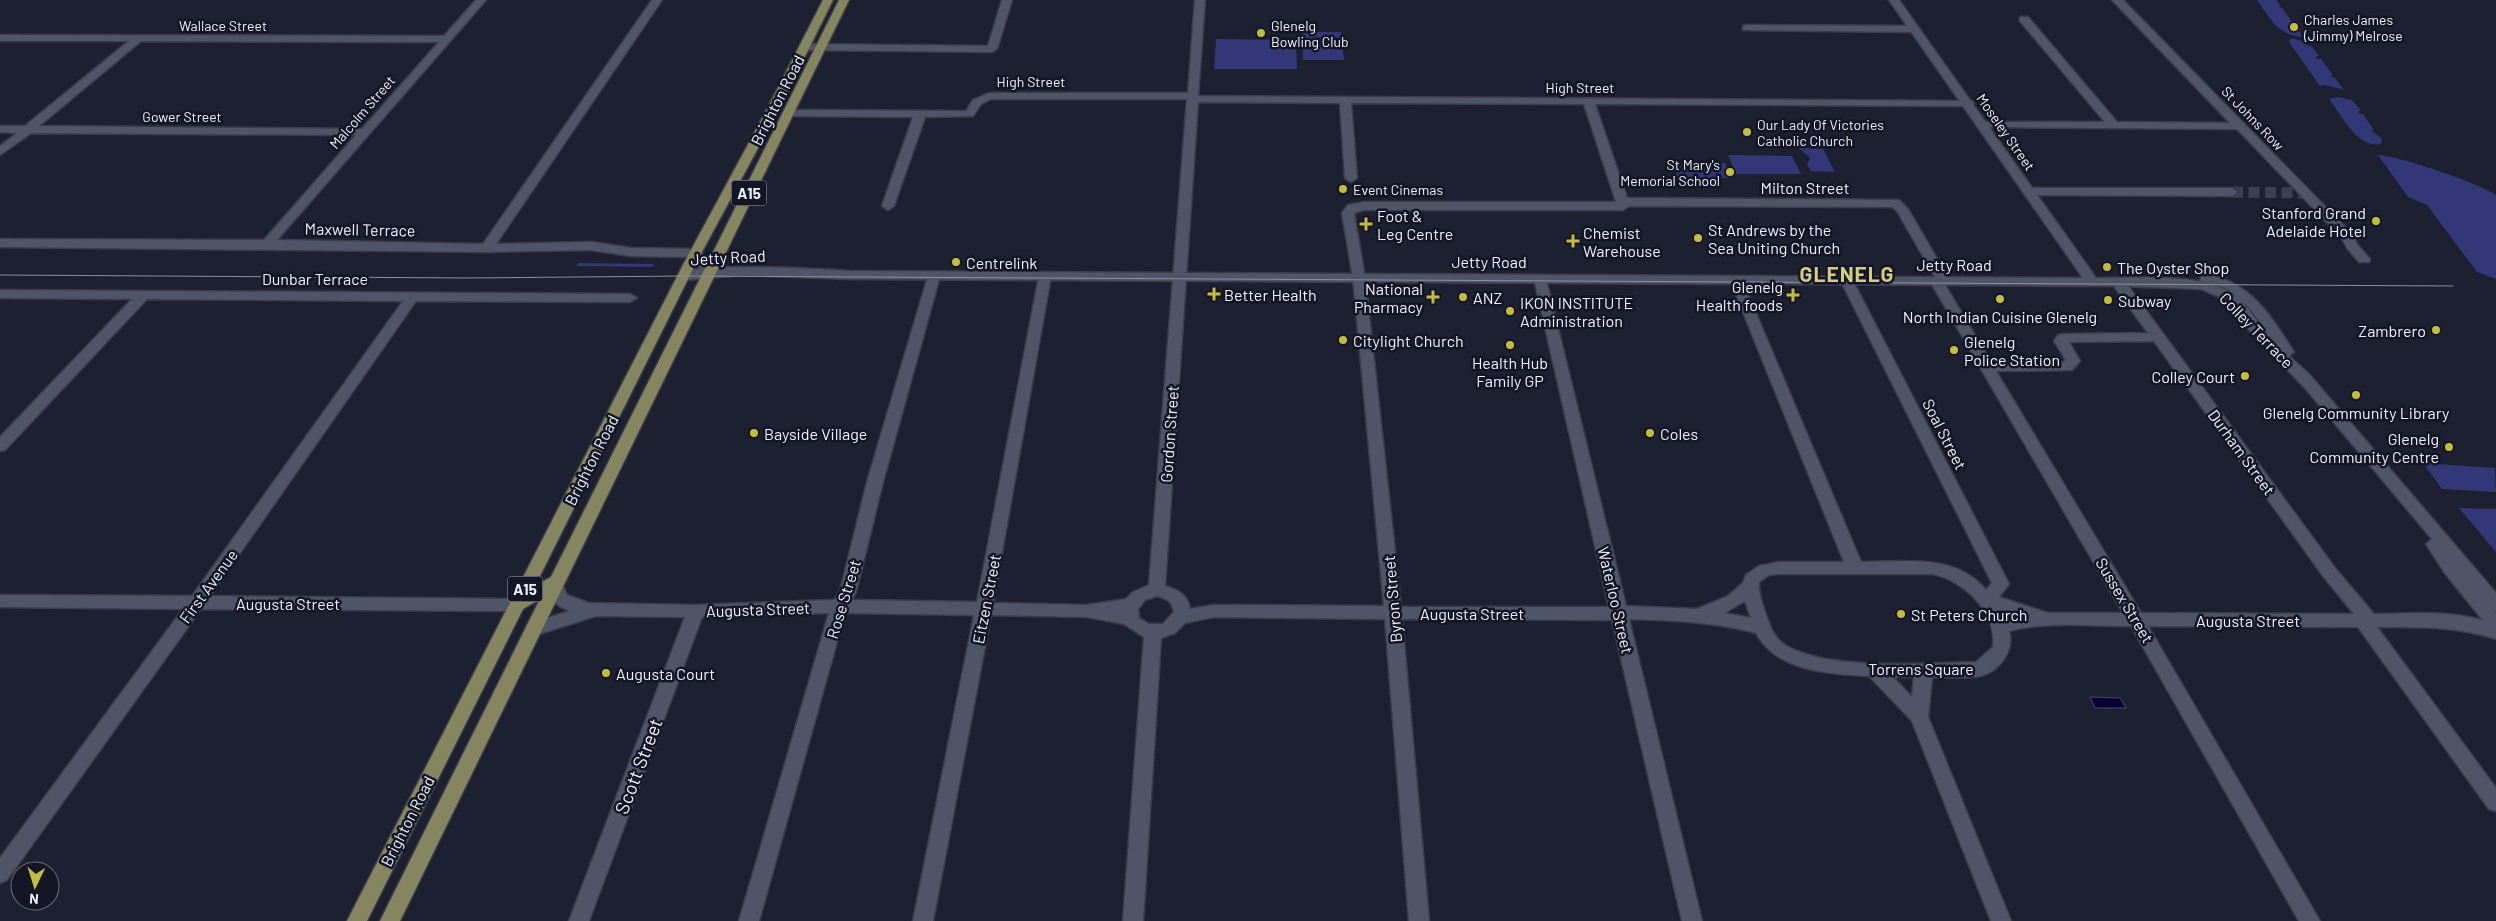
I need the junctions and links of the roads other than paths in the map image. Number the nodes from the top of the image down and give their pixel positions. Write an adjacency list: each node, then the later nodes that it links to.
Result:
1 (481, 0): 14 (street, Malcolm Street)
2 (657, 0): 37 (street)
3 (828, 0): 15 (main road, Brighton Road / A15)
4 (844, 0): 16 (main road, Brighton Road / A15)
5 (1007, 0): 16 (street)
6 (1200, 0): 17 (street, Gordon Street)
7 (1894, 0): 11 (street, Moseley Street)
8 (2117, 0): 25 (street, St Johns Row)
9 (2024, 19): 24 (street)
10 (1747, 28): 11 (street)
11 (1915, 29): 20 (street, Moseley Street)
12 (0, 38): 13 (street, Wallace Street)
13 (140, 38): 14 (street, Wallace Street); 27 (street)
14 (446, 39): 28 (street, Malcolm Street)
15 (804, 47): 16 (street); 38 (main road, Brighton Road / A15)
16 (820, 47): 21 (main road, Brighton Road / A15)
17 (1193, 98): 18 (street, High Street); 22 (street, High Street); 44 (street, Gordon Street)
18 (1345, 100): 19 (street, High Street); 30 (street)
19 (1589, 102): 20 (street, High Street); 33 (street)
20 (1968, 103): 23 (street, Moseley Street)
21 (788, 113): 22 (street, High Street); 43 (main road, Brighton Road / A15)
22 (920, 114): 34 (street)
23 (1983, 125): 24 (street); 31 (street, Moseley Street)
24 (2113, 125): 25 (street)
25 (2240, 126): 39 (street, St Johns Row)
26 (0, 130): 27 (street, Gower Street)
27 (27, 130): 28 (street, Gower Street); 29 (street)
28 (364, 132): 36 (street, Malcolm Street)
29 (0, 152)
30 (1351, 178)
31 (2029, 192): 32 (street); 50 (street, Moseley Street)
32 (2232, 192)
33 (1622, 204): 45 (street, Milton Street); 49 (street, Milton Street)
34 (888, 206)
35 (0, 243): 36 (street, Maxwell Terrace)
36 (267, 244): 37 (street, Maxwell Terrace)
37 (487, 248): 38 (street, Maxwell Terrace)
38 (696, 252): 40 (main road, Brighton Road / A15); 43 (street)
39 (2364, 259)
40 (684, 276): 43 (street, Jetty Road); 69 (main road, Brighton Road / A15)
41 (934, 276): 42 (street, Jetty Road); 43 (street, Jetty Road); 70 (street, Rose Street)
42 (1045, 276): 44 (street, Jetty Road); 71 (street, Eitzen Street)
43 (707, 277): 61 (main road, Brighton Road / A15)
44 (1180, 277): 45 (street, Jetty Road); 63 (street, Gordon Street)
45 (1359, 278): 46 (street, Jetty Road); 76 (street, Byron Street)
46 (1540, 279): 47 (street, Jetty Road); 77 (street, Waterloo Street)
47 (1736, 280): 48 (street, Jetty Road); 60 (street)
48 (1848, 281): 49 (street, Jetty Road); 64 (street, Soal Street)
49 (1940, 281): 50 (street, Jetty Road); 57 (street, Sussex Street)
50 (2092, 282): 51 (street, Jetty Road)
51 (2124, 282): 56 (street, Durham Street); 59 (street, Colley Terrace)
52 (0, 294): 53 (street, Dunbar Terrace)
53 (143, 295): 54 (street, Dunbar Terrace); 58 (street)
54 (413, 296): 55 (street, Dunbar Terrace); 66 (street, First Avenue)
55 (630, 298)
56 (2158, 338): 57 (street); 81 (street, Durham Street)
57 (1986, 366): 80 (street, Sussex Street)
58 (0, 446)
59 (2406, 500): 67 (street, Colley Terrace); 68 (street, Colley Terrace)
60 (1855, 568): 62 (street, Torrens Square); 64 (street, Torrens Square)
61 (556, 583): 69 (main road); 72 (street, Augusta Street); 86 (main road, Brighton Road / A15)
62 (1749, 587): 78 (street, Augusta Street); 85 (street, Torrens Square)
63 (1157, 590): 74 (street); 75 (street)
64 (1987, 600): 79 (street, Augusta Street); 84 (street, Torrens Square)
65 (0, 601): 66 (street, Augusta Street)
66 (196, 603): 69 (street, Augusta Street); 93 (street, First Avenue)
67 (2479, 603): 82 (street, Augusta Street); 83 (street, Colley Terrace)
68 (2496, 604)
69 (517, 605): 94 (main road, Brighton Road / A15)
70 (840, 606): 71 (street, Augusta Street); 73 (street, Augusta Street); 97 (street, Rose Street)
71 (984, 608): 75 (street, Augusta Street); 98 (street, Eitzen Street)
72 (609, 609): 73 (street, Augusta Street); 86 (street, Augusta Street)
73 (696, 610): 96 (street, Scott Street)
74 (1182, 611): 76 (street, Augusta Street); 87 (street)
75 (1130, 612): 87 (street)
76 (1394, 613): 77 (street, Augusta Street); 100 (street, Byron Street)
77 (1619, 614): 78 (street, Augusta Street); 101 (street, Waterloo Street)
78 (1699, 615): 85 (street, Augusta Street)
79 (2049, 619): 80 (street, Augusta Street); 84 (street, Augusta Street)
80 (2136, 620): 81 (street, Augusta Street); 103 (street, Sussex Street)
81 (2366, 620): 82 (street, Augusta Street); 92 (street, Durham Street)
82 (2448, 621): 88 (street, Augusta Street)
83 (2496, 624)
84 (2000, 627): 90 (street, Torrens Square)
85 (1762, 628): 89 (street, Torrens Square)
86 (533, 629): 95 (main road, Brighton Road / A15)
87 (1153, 632): 99 (street)
88 (2496, 632)
89 (1873, 669): 90 (street, Torrens Square); 91 (street)
90 (1924, 669): 91 (street)
91 (1919, 718): 102 (street)
92 (2496, 803)
93 (0, 874)
94 (357, 921)
95 (390, 921)
96 (579, 921)
97 (749, 921)
98 (923, 921)
99 (1132, 921)
100 (1419, 921)
101 (1692, 921)
102 (2001, 921)
103 (2310, 921)

